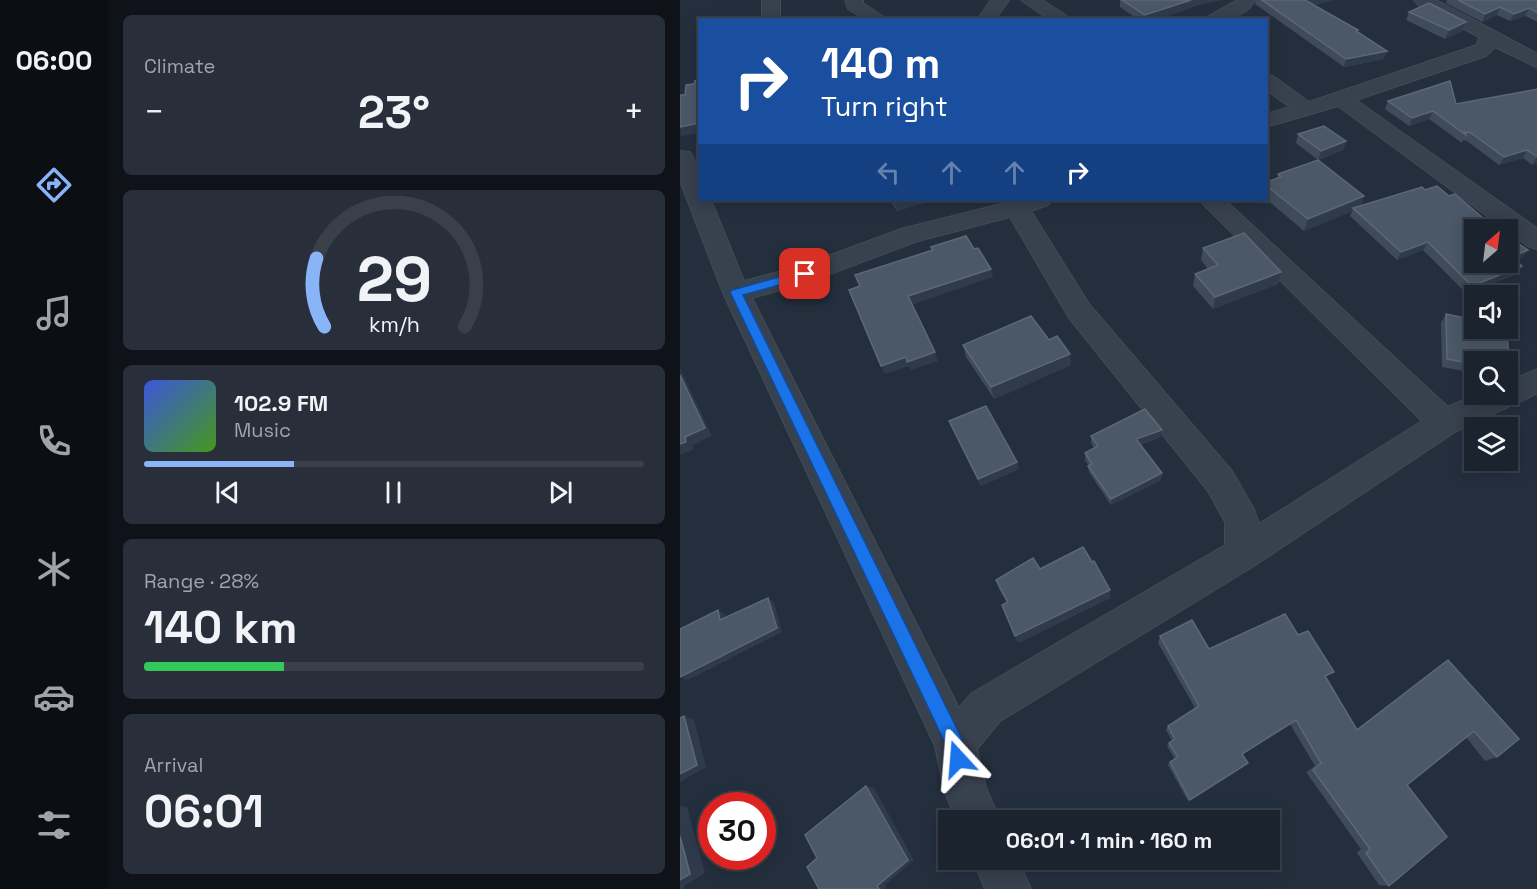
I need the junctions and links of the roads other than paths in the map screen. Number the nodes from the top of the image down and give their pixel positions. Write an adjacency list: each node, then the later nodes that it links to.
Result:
1 (771, 0): 7 (street)
2 (854, 0): 8 (street)
3 (1000, 0): 9 (street)
4 (1030, 0): 10 (street)
5 (1422, 0): 12 (street)
6 (1250, 3): 11 (street)
7 (771, 18)
8 (875, 18)
9 (987, 18)
10 (1061, 18)
11 (1216, 18)
12 (1484, 44): 13 (street); 15 (street)
13 (1538, 62)
14 (1268, 81): 16 (street)
15 (1341, 99): 16 (street); 23 (street)
16 (1305, 109): 17 (street)
17 (1268, 120)
18 (687, 156): 19 (street)
19 (698, 187)
20 (703, 201): 24 (street)
21 (1213, 201): 28 (street)
22 (1025, 202): 24 (street); 29 (street)
23 (1538, 241)
24 (736, 292): 30 (street)
25 (1538, 381): 26 (street)
26 (1518, 389)
27 (1483, 405): 28 (street)
28 (1444, 423): 29 (street)
29 (1242, 554): 30 (street)
30 (954, 743): 31 (street)
31 (974, 810)
32 (999, 870): 33 (street)
33 (1008, 889)

